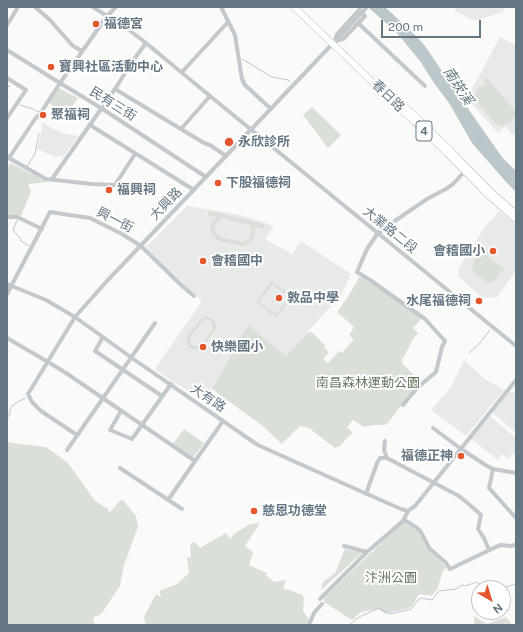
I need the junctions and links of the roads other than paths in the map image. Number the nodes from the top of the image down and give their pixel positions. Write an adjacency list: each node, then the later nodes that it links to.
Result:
1 (18, 7): 10 (street)
2 (34, 7): 16 (street)
3 (93, 7): 9 (street, 大業路二段)
4 (116, 7): 9 (street)
5 (221, 7): 11 (street)
6 (294, 7): 13 (main road, 春日路 / 4)
7 (300, 7): 13 (main road, 春日路 / 4)
8 (367, 7): 13 (street, bridge)
9 (107, 16): 14 (street, 大業路二段); 16 (street)
10 (8, 21)
11 (228, 22): 17 (street); 24 (street)
12 (358, 23): 13 (street); 13 (street); 20 (street)
13 (336, 40): 24 (street, 大興路); 32 (main road, 春日路 / 4)
14 (146, 42): 17 (street, 大業路二段); 21 (street)
15 (7, 50): 19 (street, 民有三街)
16 (82, 52): 19 (street)
17 (182, 72): 22 (street, 大業路二段)
18 (7, 78): 25 (street)
19 (60, 83): 23 (street, 民有三街); 31 (street)
20 (425, 86)
21 (115, 89): 23 (street); 27 (street)
22 (210, 96): 27 (street); 28 (street, 大業路二段)
23 (102, 108): 26 (street); 33 (street, 民有三街)
24 (271, 109): 28 (street, 大興路)
25 (7, 118)
26 (90, 125): 29 (street); 34 (street)
27 (181, 129): 30 (street)
28 (251, 130): 30 (street, 大興路); 40 (street, 大業路二段)
29 (135, 154): 34 (street); 35 (street)
30 (226, 156): 33 (street, 大興路)
31 (8, 157): 34 (street)
32 (466, 170): 36 (main road, 春日路 / 4); 38 (main road, 春日路 / 4); 40 (street)
33 (206, 177): 35 (street, 大興路)
34 (52, 179)
35 (194, 190): 41 (street, 大興路)
36 (516, 214)
37 (7, 217): 39 (street)
38 (516, 219)
39 (42, 229): 41 (street, 興一街); 42 (street, 興一街)
40 (378, 234): 49 (street, 大業路二段); 57 (street)
41 (140, 246): 44 (street, 興一街); 45 (street, 大興路)
42 (9, 285): 43 (street, 興一街); 45 (street, 大有路)
43 (7, 294)
44 (194, 296)
45 (75, 317): 47 (street, 大有路); 51 (street, 大興路)
46 (155, 323): 50 (street)
47 (103, 337): 50 (street, 大有路); 52 (street)
48 (7, 338): 51 (street)
49 (516, 346)
50 (132, 358): 52 (street); 54 (street, 大有路)
51 (48, 362): 56 (street); 62 (street, 大興路)
52 (123, 370): 55 (street); 56 (street)
53 (516, 380): 64 (street)
54 (171, 384): 55 (street); 59 (street, 大有路)
55 (162, 396): 60 (street)
56 (102, 399): 58 (street); 62 (street)
57 (403, 405)
58 (121, 412): 60 (street); 60 (street)
59 (223, 421): 67 (street); 72 (street, 大有路)
60 (142, 426): 67 (street)
61 (433, 428): 64 (street)
62 (77, 435): 65 (street)
63 (385, 441): 66 (street)
64 (461, 449): 69 (street); 71 (street)
65 (67, 450)
66 (387, 458): 71 (street); 72 (street)
67 (195, 461): 73 (street)
68 (120, 468): 73 (street)
69 (493, 469): 70 (street); 76 (street)
70 (516, 473)
71 (434, 483): 75 (street); 80 (street)
72 (366, 494): 75 (street, 大有路)
73 (168, 500): 74 (street)
74 (182, 509)
75 (408, 511): 77 (street)
76 (516, 518)
77 (403, 521): 80 (street); 81 (street)
78 (516, 544): 80 (street)
79 (344, 546): 81 (street)
80 (489, 550)
81 (367, 552): 82 (street)
82 (320, 599)
83 (322, 604): 84 (street)
84 (309, 625)

